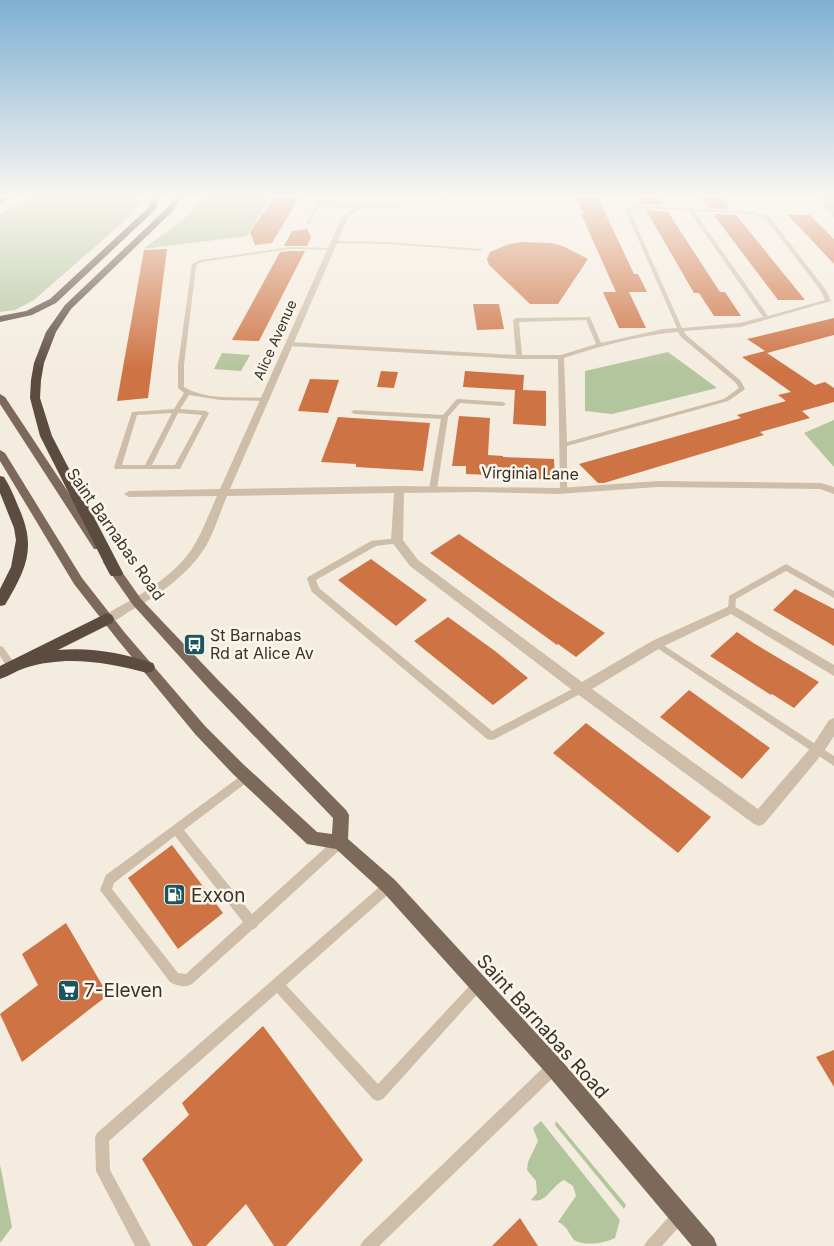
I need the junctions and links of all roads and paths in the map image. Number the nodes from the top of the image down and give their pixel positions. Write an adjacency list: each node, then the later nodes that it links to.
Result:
1 (103, 254): 9 (highway)
2 (122, 254): 33 (highway)
3 (248, 254): 15 (lane)
4 (328, 254): 11 (street, Alice Avenue)
5 (647, 254): 10 (lane)
6 (722, 254): 8 (lane)
7 (795, 254): 8 (lane)
8 (766, 317): 10 (lane)
9 (0, 319)
10 (680, 329): 12 (lane); 22 (lane)
11 (289, 344): 13 (lane); 17 (street, Alice Avenue)
12 (599, 345): 13 (lane); 14 (lane)
13 (519, 357): 14 (lane)
14 (561, 357): 22 (lane)
15 (187, 393): 17 (lane); 19 (lane)
16 (0, 397): 33 (main road, Saint Barnabas Road)
17 (264, 400): 30 (street, Alice Avenue)
18 (503, 404): 21 (lane)
19 (176, 411): 24 (lane); 24 (lane); 24 (lane)
20 (354, 412): 21 (lane)
21 (445, 417): 27 (lane)
22 (564, 445): 28 (lane)
23 (0, 453): 38 (main road)
24 (147, 467)
25 (0, 480): 35 (highway)
26 (399, 489): 27 (street, Virginia Lane); 30 (street, Virginia Lane); 32 (street)
27 (433, 489): 28 (street, Virginia Lane)
28 (564, 490): 29 (street, Virginia Lane)
29 (834, 491)
30 (225, 492): 31 (street, Virginia Lane); 36 (street)
31 (129, 494)
32 (397, 541): 44 (street); 44 (lane)
33 (116, 573): 36 (main road, Saint Barnabas Road)
34 (834, 595): 37 (lane)
35 (0, 601)
36 (137, 602): 38 (street); 50 (main road, Saint Barnabas Road)
37 (732, 609): 39 (street); 43 (street)
38 (107, 619): 41 (main road); 42 (highway)
39 (657, 644): 44 (street); 46 (lane)
40 (0, 650): 42 (lane)
41 (146, 667): 42 (highway); 48 (main road)
42 (10, 668)
43 (834, 671)
44 (581, 689): 46 (street)
45 (834, 724): 46 (street)
46 (818, 750): 47 (lane)
47 (834, 762)
48 (246, 777): 49 (lane); 50 (main road)
49 (176, 830): 52 (lane); 52 (lane)
50 (340, 842): 51 (main road, Saint Barnabas Road); 52 (lane)
51 (389, 886): 53 (lane); 54 (main road, Saint Barnabas Road)
52 (252, 924)
53 (277, 984): 54 (lane); 57 (lane)
54 (478, 985): 55 (main road, Saint Barnabas Road)
55 (554, 1067): 56 (main road, Saint Barnabas Road); 58 (lane)
56 (680, 1215): 59 (lane); 60 (main road, Saint Barnabas Road)
57 (143, 1246)
58 (368, 1246)
59 (652, 1246)
60 (706, 1246)

